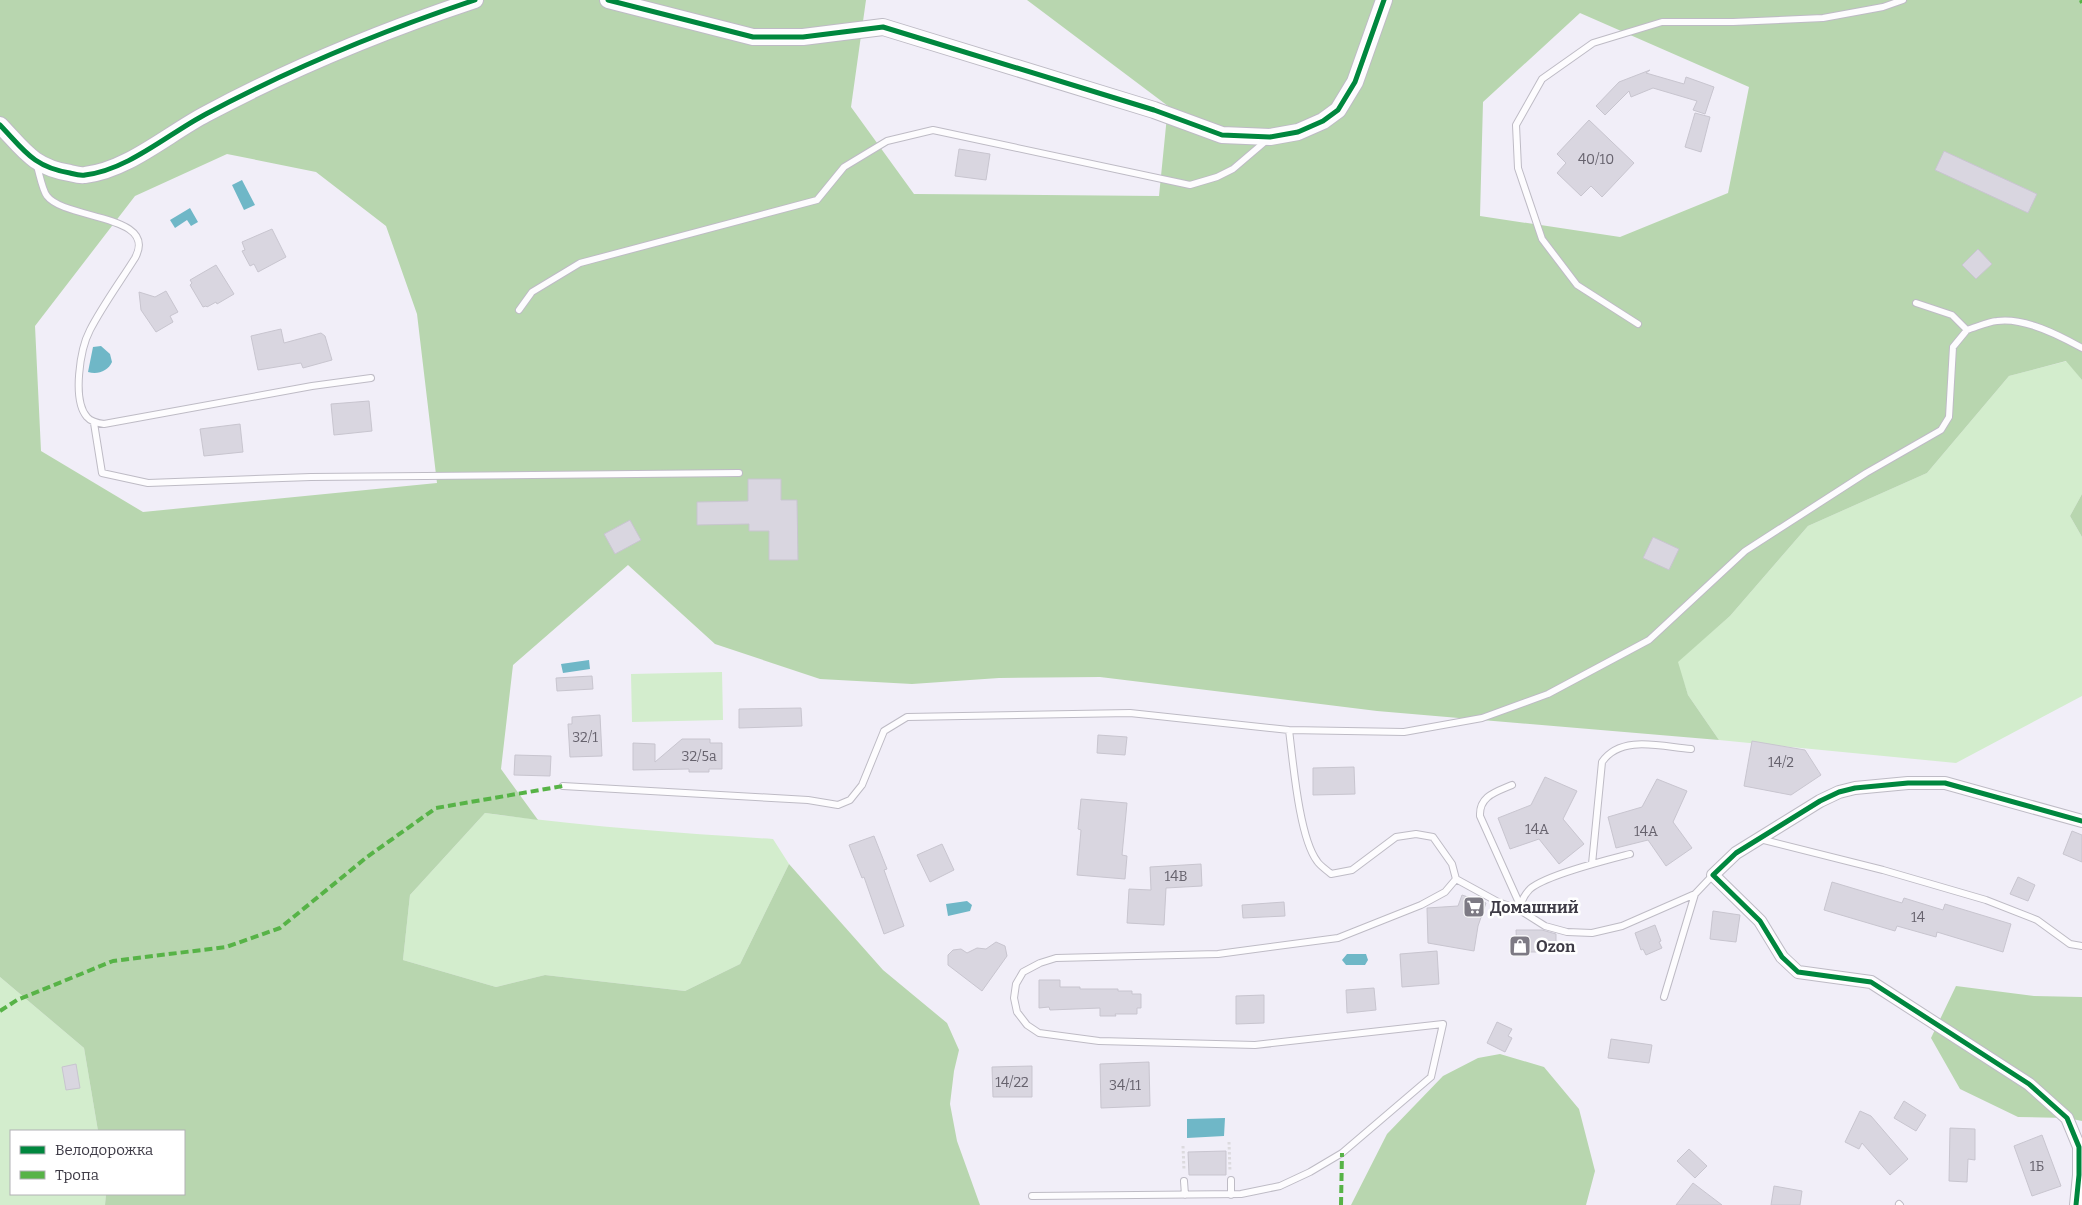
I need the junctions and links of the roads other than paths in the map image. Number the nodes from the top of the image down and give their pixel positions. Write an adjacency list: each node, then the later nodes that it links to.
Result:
1 (475, 0): 7 (street)
2 (608, 0): 6 (street)
3 (1384, 0): 6 (street)
4 (1904, 0): 10 (lane)
5 (0, 125): 7 (street)
6 (1270, 137): 9 (lane)
7 (36, 162): 14 (lane)
8 (1916, 303): 11 (lane)
9 (519, 310)
10 (1638, 324)
11 (1967, 330): 12 (lane); 16 (lane)
12 (2082, 348)
13 (371, 378): 14 (lane)
14 (94, 423): 15 (lane)
15 (739, 473)
16 (1289, 730): 19 (lane); 25 (lane)
17 (1691, 749): 23 (lane)
18 (1512, 785): 27 (lane)
19 (563, 786)
20 (2082, 821): 21 (street)
21 (1760, 839): 24 (street); 28 (lane)
22 (1630, 854): 23 (lane)
23 (1592, 864): 27 (lane)
24 (1713, 875): 26 (lane); 35 (street)
25 (1456, 879): 27 (lane); 32 (lane)
26 (1695, 894): 27 (lane); 29 (lane)
27 (1519, 907)
28 (2082, 946)
29 (1664, 997)
30 (1230, 1180): 32 (lane)
31 (1184, 1181): 33 (lane)
32 (1231, 1194): 33 (lane)
33 (1185, 1195): 34 (lane)
34 (1032, 1196)
35 (2079, 1198)

